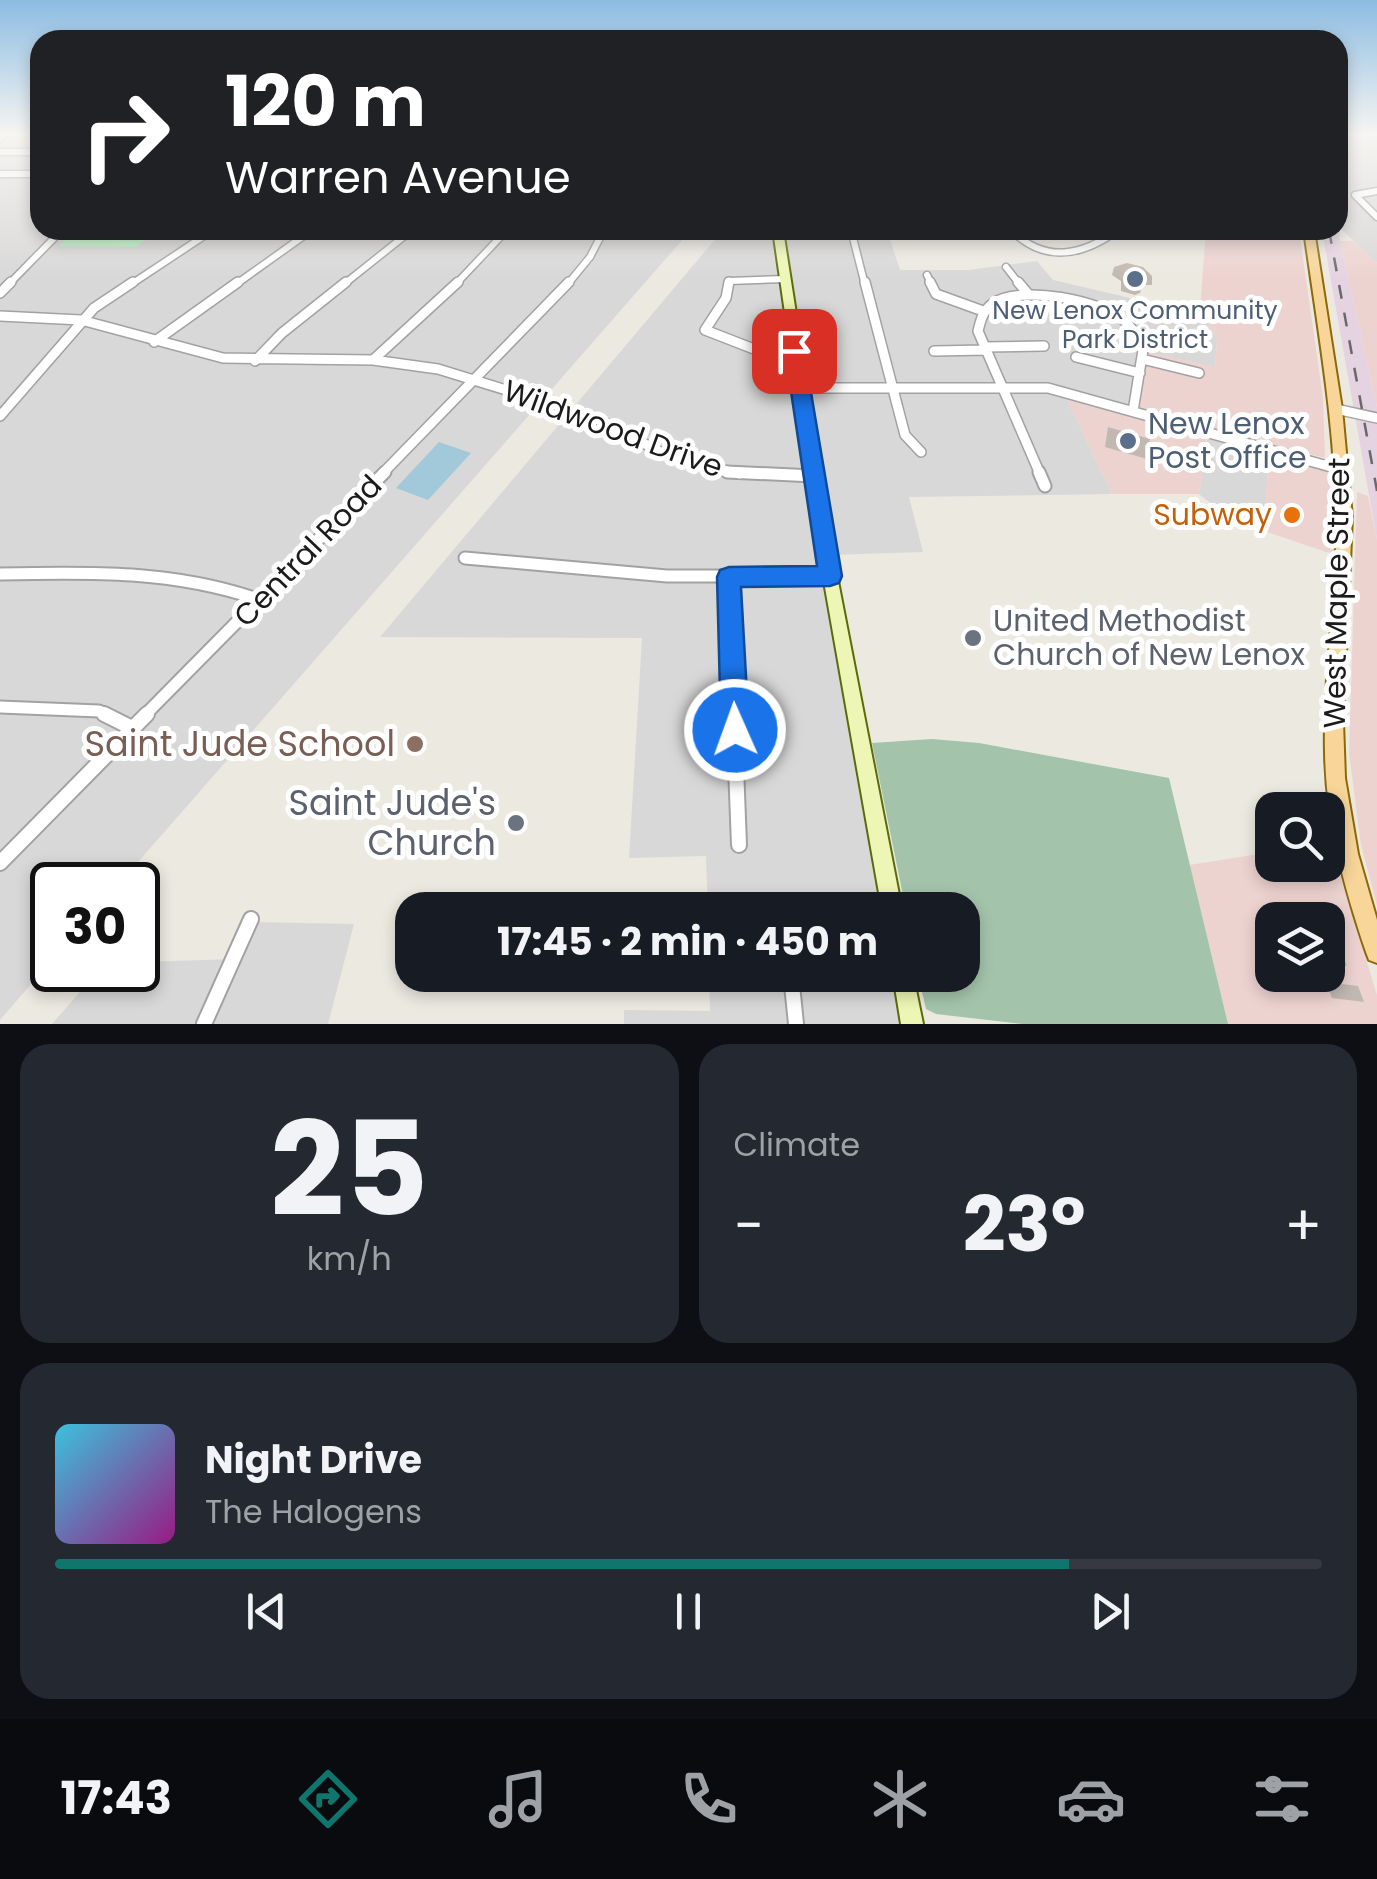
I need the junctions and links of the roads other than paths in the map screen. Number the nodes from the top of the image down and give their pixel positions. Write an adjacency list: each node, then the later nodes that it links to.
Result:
1 (1377, 191): 2 (street)
2 (1377, 217)
3 (52, 240): 17 (street)
4 (198, 240): 21 (street)
5 (298, 240): 22 (street)
6 (399, 240): 30 (street)
7 (500, 240): 29 (street)
8 (598, 240): 33 (street, Central Road)
9 (779, 240): 16 (street)
10 (854, 240): 36 (street)
11 (1019, 240): 12 (street)
12 (1103, 240)
13 (1310, 240): 37 (main road, West Maple Street)
14 (1006, 267): 18 (street)
15 (927, 275): 19 (street)
16 (785, 279): 25 (street); 25 (street)
17 (0, 293)
18 (1028, 295): 19 (street); 28 (street)
19 (983, 311): 24 (street)
20 (0, 316): 21 (street, Wildwood Drive)
21 (81, 320): 22 (street, Wildwood Drive); 39 (street)
22 (154, 342): 30 (street, Wildwood Drive)
23 (1044, 346): 24 (street)
24 (986, 348): 26 (street); 34 (street)
25 (794, 351): 35 (street)
26 (934, 351)
27 (1076, 357): 31 (street)
28 (1142, 359): 31 (street); 32 (street)
29 (373, 360): 30 (street, Wildwood Drive); 33 (street, Wildwood Drive)
30 (256, 361)
31 (1140, 373): 38 (street)
32 (1199, 373)
33 (476, 379): 43 (street, Wildwood Drive); 49 (street, Central Road)
34 (1002, 386): 36 (street); 38 (street); 44 (street)
35 (800, 388): 36 (street); 43 (street)
36 (892, 388): 41 (street)
37 (1336, 410): 40 (street); 42 (main road, West Maple Street)
38 (1133, 411): 42 (street)
39 (0, 416)
40 (1377, 418)
41 (921, 452)
42 (1342, 470): 56 (main road, West Maple Street)
43 (814, 476): 47 (street)
44 (1045, 486)
45 (465, 558): 48 (street)
46 (0, 574): 49 (street)
47 (830, 576): 48 (street); 54 (street)
48 (729, 577): 52 (street)
49 (260, 600): 51 (street, Central Road)
50 (0, 707): 51 (street)
51 (134, 729): 53 (street, Central Road)
52 (740, 845)
53 (0, 863)
54 (889, 892)
55 (251, 918): 59 (street)
56 (1377, 952)
57 (793, 992): 60 (street)
58 (906, 992): 61 (street)
59 (204, 1024)
60 (796, 1024)
61 (912, 1024)

